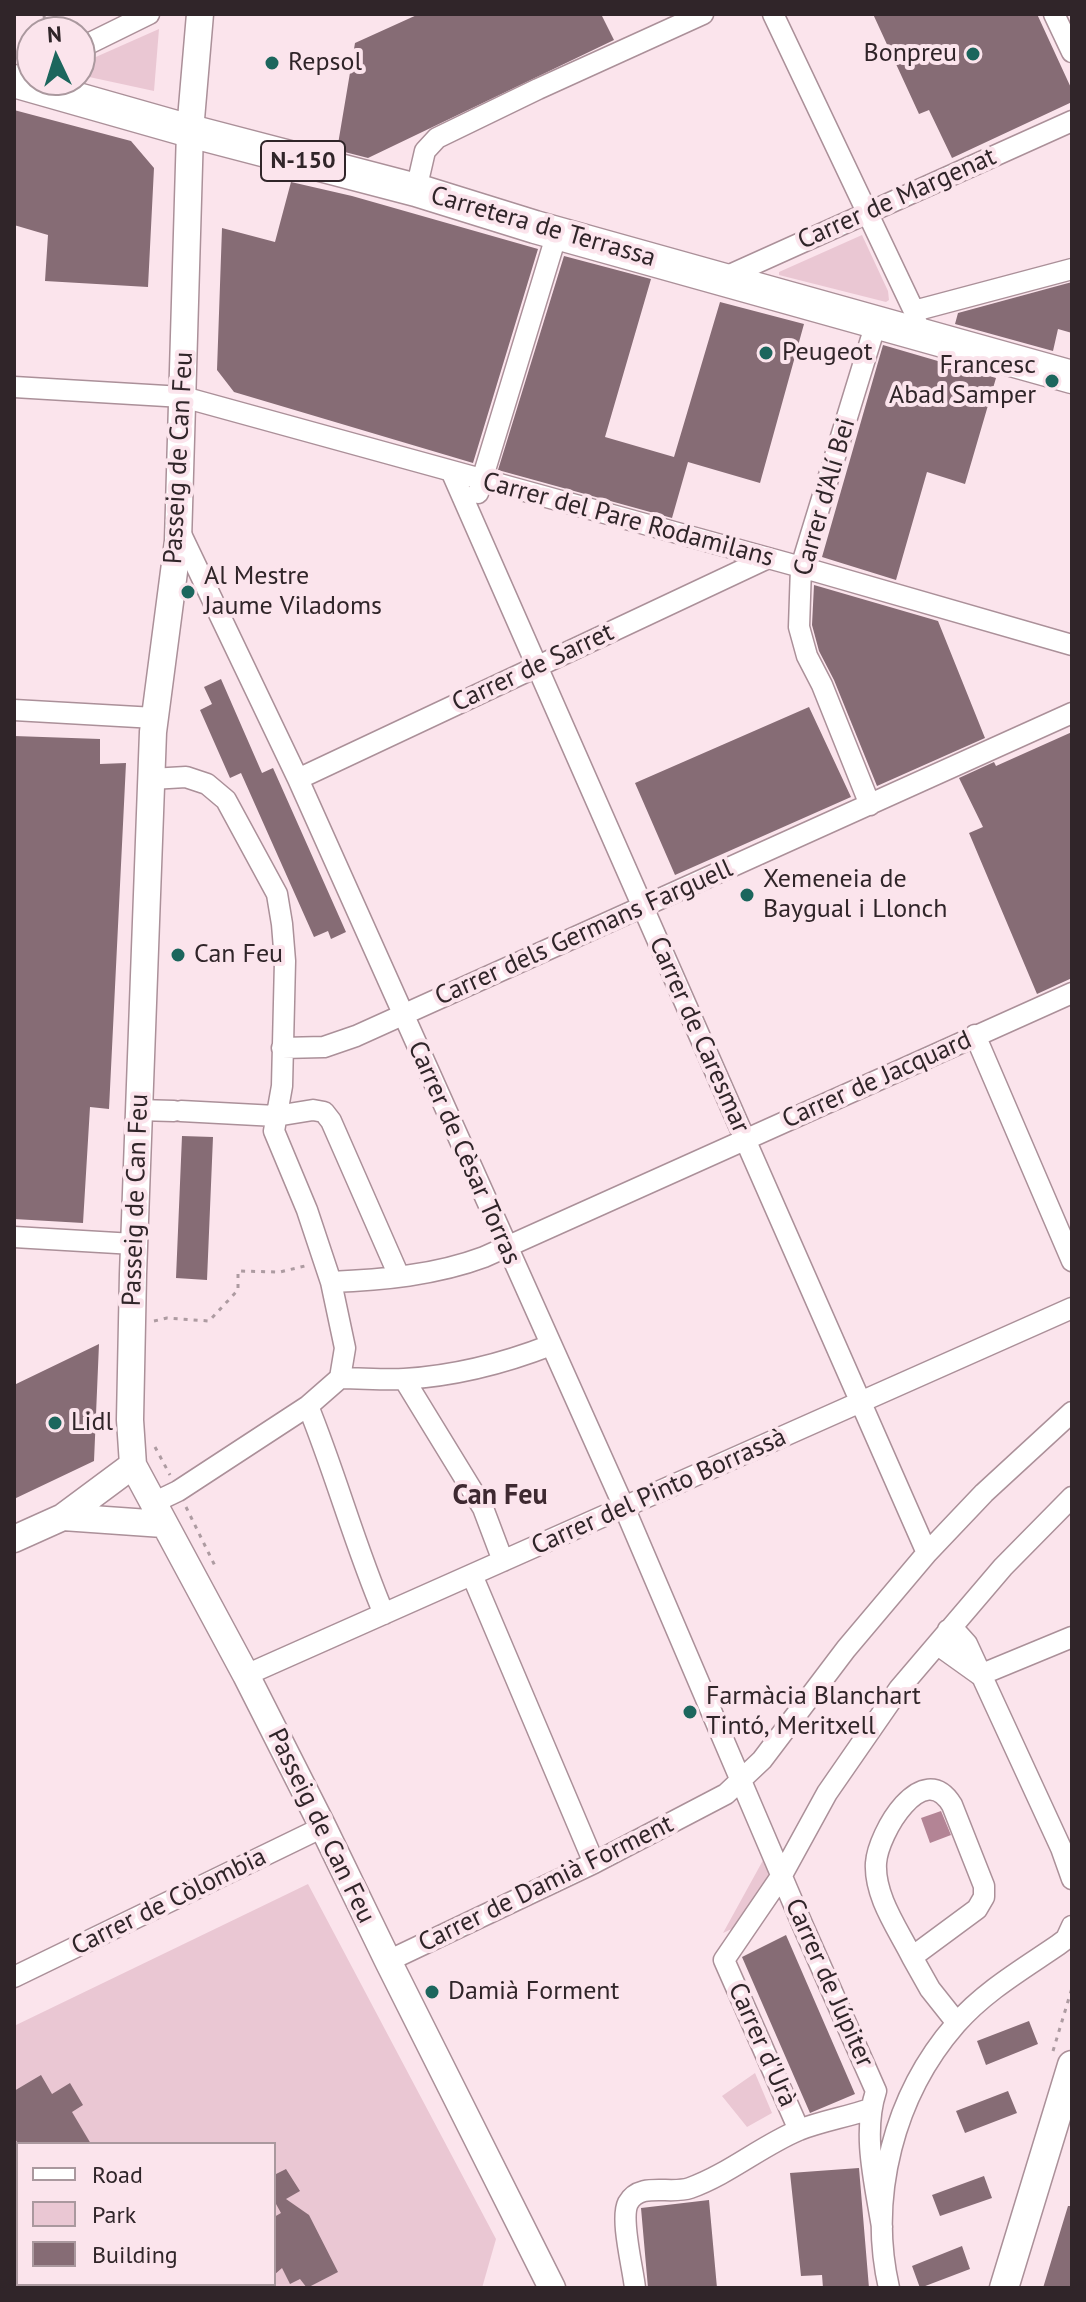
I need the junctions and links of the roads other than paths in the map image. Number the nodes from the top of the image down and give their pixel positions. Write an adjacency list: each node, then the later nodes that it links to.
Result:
1 (200, 14): 10 (street, Passeig de Can Feu)
2 (703, 14): 11 (street)
3 (773, 14): 12 (street)
4 (1054, 14): 7 (street)
5 (135, 17): 6 (street)
6 (96, 39)
7 (1072, 52)
8 (14, 81): 10 (main road, Carretera de Terrassa / N-150)
9 (1072, 121): 12 (street, Carrer de Margenat)
10 (190, 131): 11 (main road, Carretera de Terrassa / N-150); 20 (street, Passeig de Can Feu)
11 (416, 190): 13 (main road, Carretera de Terrassa / N-150)
12 (867, 213): 15 (street, Carrer de Margenat); 17 (street)
13 (557, 233): 15 (main road, Carretera de Terrassa / N-150); 22 (street)
14 (1072, 269): 17 (street)
15 (723, 278): 16 (main road, Carretera de Terrassa / N-150)
16 (876, 323): 17 (main road, Carretera de Terrassa / N-150); 26 (street, Carrer d'Alí Bei)
17 (916, 323): 18 (main road, Carretera de Terrassa / N-150)
18 (1072, 377)
19 (14, 387): 20 (street, Carrer del Pare Rodamilans)
20 (183, 397): 21 (street, Carrer del Pare Rodamilans); 24 (street, Passeig de Can Feu)
21 (452, 473): 22 (street, Carrer del Pare Rodamilans); 23 (street, Carrer de Caresmar)
22 (481, 480): 23 (street); 25 (street, Carrer del Pare Rodamilans)
23 (471, 516): 28 (street, Carrer de Caresmar)
24 (179, 530): 31 (street, Passeig de Can Feu); 33 (street, Carrer de Cèsar Torras)
25 (768, 558): 26 (street, Carrer del Pare Rodamilans); 28 (street, Carrer de Sarret)
26 (801, 567): 27 (street, Carrer del Pare Rodamilans); 34 (street, Carrer d'Alí Bei)
27 (1072, 645)
28 (537, 666): 33 (street, Carrer de Sarret); 35 (street, Carrer de Caresmar)
29 (14, 710): 31 (street)
30 (1072, 713): 34 (street, Carrer dels Germans Farguell)
31 (155, 718): 32 (street, Passeig de Can Feu)
32 (151, 779): 39 (street); 40 (street, Passeig de Can Feu)
33 (298, 779): 37 (street, Carrer de Cèsar Torras)
34 (870, 805): 35 (street, Carrer dels Germans Farguell)
35 (643, 908): 37 (street, Carrer dels Germans Farguell); 42 (street, Carrer de Caresmar)
36 (1072, 993): 38 (street, Carrer de Jacquard)
37 (402, 1014): 39 (street, Carrer dels Germans Farguell); 45 (street, Carrer de Cèsar Torras)
38 (975, 1035): 42 (street, Carrer de Jacquard); 46 (street)
39 (282, 1048): 41 (street)
40 (138, 1110): 41 (street); 44 (street, Passeig de Can Feu)
41 (276, 1116): 47 (street); 48 (street)
42 (744, 1140): 45 (street, Carrer de Jacquard); 53 (street, Carrer de Caresmar)
43 (14, 1237): 44 (street)
44 (134, 1244): 56 (street, Passeig de Can Feu)
45 (506, 1247): 47 (street, Carrer de Jacquard); 50 (street, Carrer de Cèsar Torras)
46 (1072, 1261)
47 (399, 1276): 48 (street, Carrer de Jacquard)
48 (331, 1282): 51 (street)
49 (1072, 1308): 53 (street, Carrer del Pinto Borrassà)
50 (551, 1345): 52 (street); 58 (street, Carrer de Cèsar Torras)
51 (340, 1378): 52 (street); 54 (street)
52 (404, 1379): 63 (street)
53 (860, 1402): 58 (street, Carrer del Pinto Borrassà); 62 (street, Carrer de Caresmar)
54 (308, 1406): 59 (street); 65 (street)
55 (1072, 1412): 62 (street, Carrer de Damià Forment)
56 (133, 1465): 59 (street, Passeig de Can Feu); 60 (street)
57 (1072, 1497): 66 (street)
58 (624, 1507): 63 (street, Carrer del Pinto Borrassà); 70 (street, Carrer de Cèsar Torras)
59 (158, 1514): 60 (street); 68 (street, Passeig de Can Feu)
60 (63, 1517): 61 (street)
61 (14, 1539)
62 (927, 1553): 70 (street, Carrer de Damià Forment)
63 (503, 1561): 64 (street, Carrer del Pinto Borrassà)
64 (472, 1575): 65 (street, Carrer del Pinto Borrassà); 72 (street)
65 (384, 1614): 68 (street, Carrer del Pinto Borrassà)
66 (948, 1630): 69 (street); 73 (street)
67 (1072, 1637): 69 (street)
68 (246, 1675): 71 (street, Passeig de Can Feu)
69 (980, 1675): 74 (street)
70 (743, 1780): 72 (street, Carrer de Damià Forment); 73 (street, Carrer de Júpiter)
71 (323, 1827): 78 (street, Passeig de Can Feu); 79 (street, Carrer de Còlombia)
72 (594, 1863): 78 (street, Carrer de Damià Forment)
73 (782, 1875): 83 (street, Carrer de Júpiter); 84 (street, Carrer d'Urà)
74 (1072, 1879)
75 (1072, 1926): 76 (street)
76 (1065, 1947): 80 (street)
77 (912, 1957): 77 (street); 80 (street)
78 (388, 1961): 86 (street, Passeig de Can Feu)
79 (14, 1977)
80 (957, 2023): 82 (street)
81 (1072, 2065): 89 (main road)
82 (916, 2083): 83 (street, Carrer de Júpiter); 85 (street)
83 (873, 2100): 84 (street); 85 (street)
84 (799, 2130): 87 (street)
85 (882, 2227): 88 (street)
86 (552, 2288)
87 (635, 2288)
88 (889, 2288)
89 (1004, 2288)

